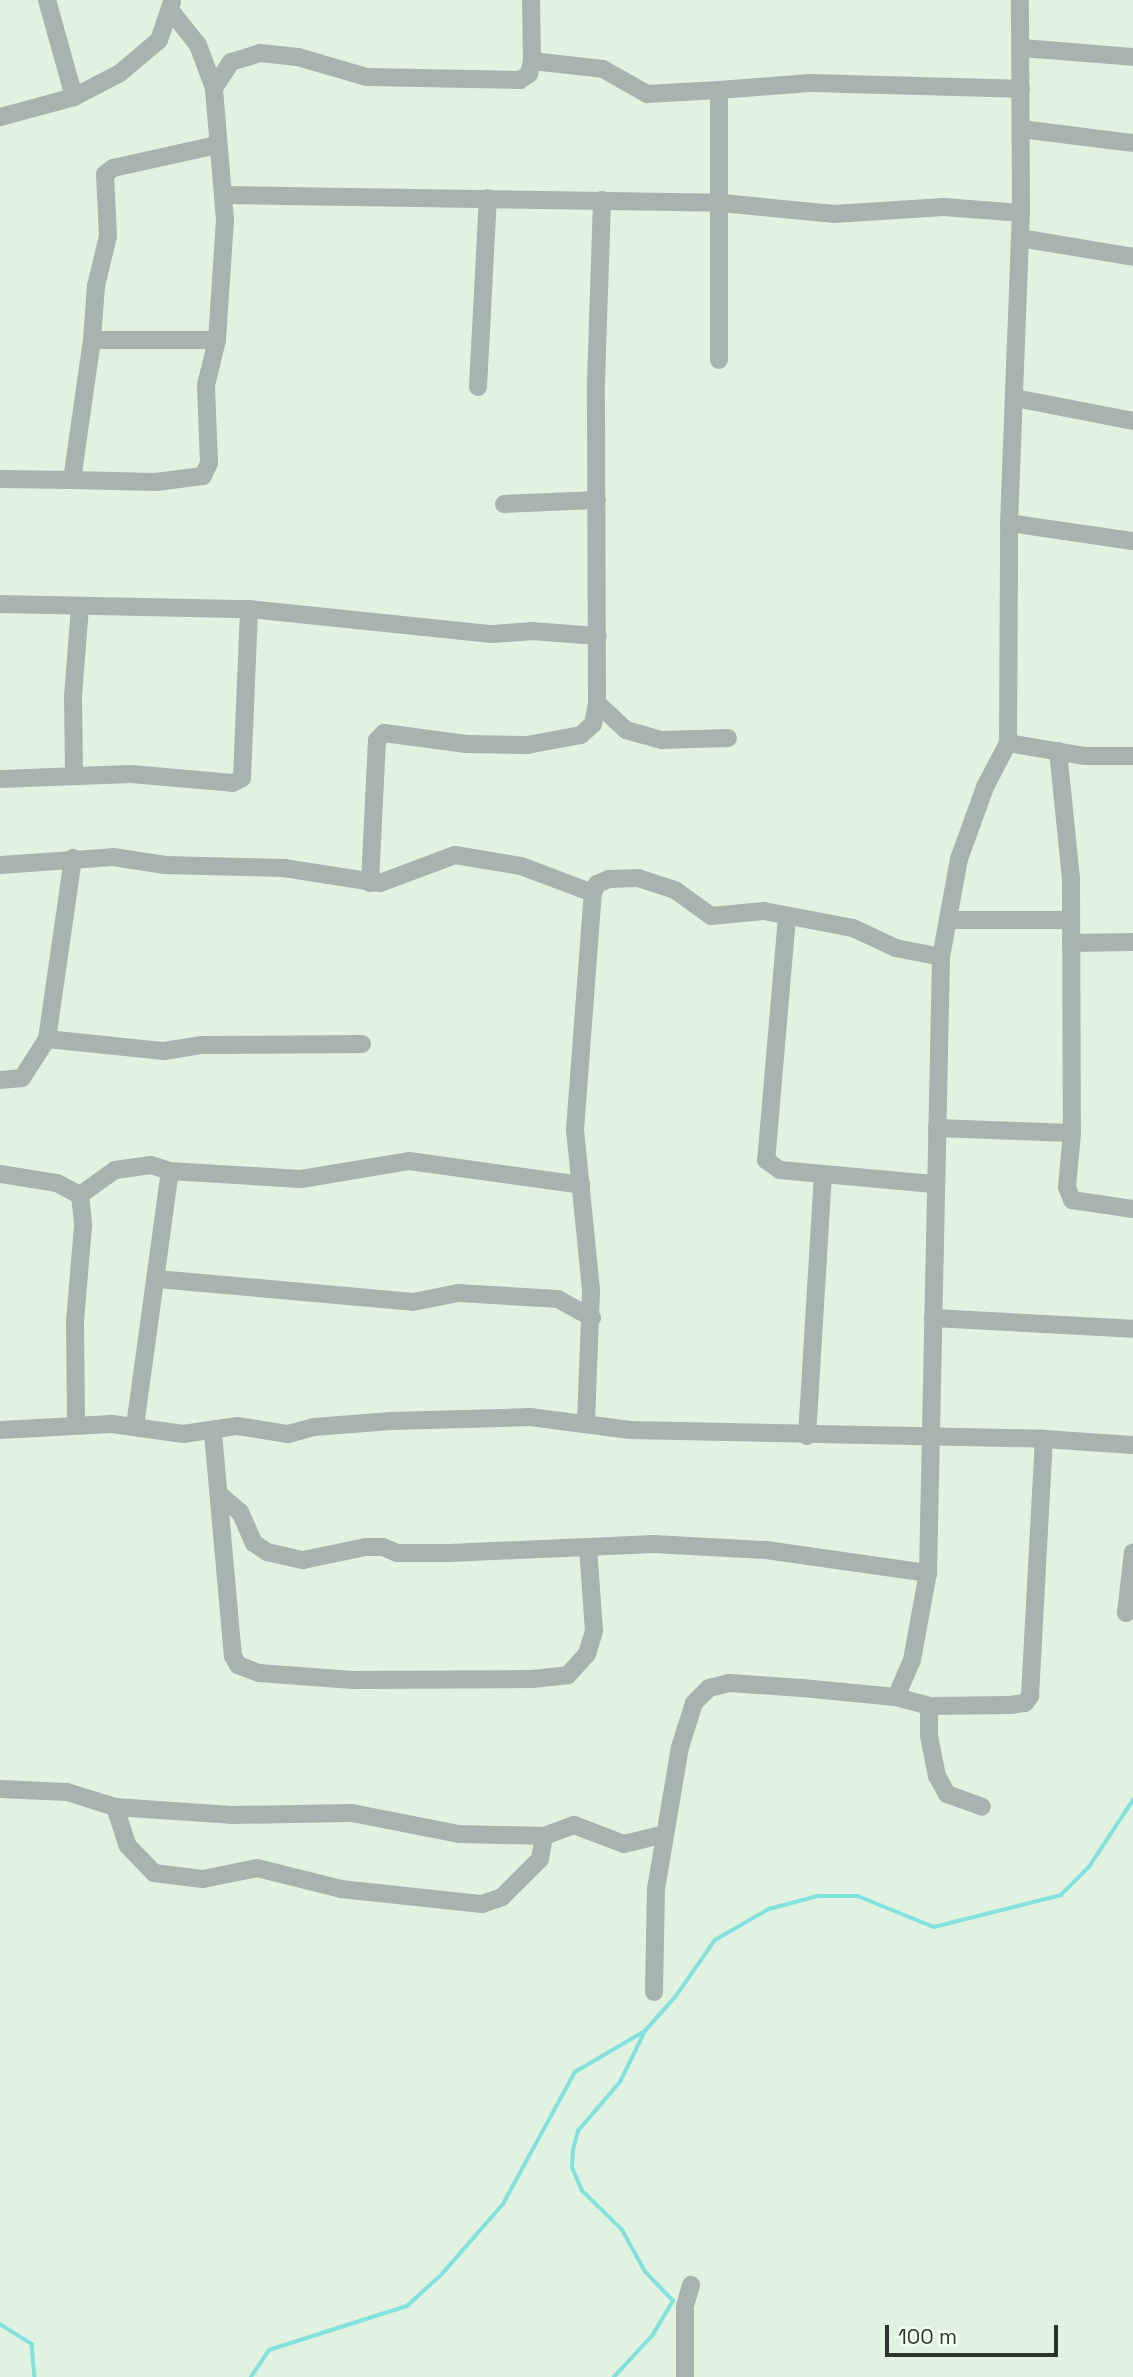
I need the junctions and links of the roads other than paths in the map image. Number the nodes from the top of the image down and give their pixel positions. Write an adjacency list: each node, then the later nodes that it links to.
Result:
1 (47, 0): 11 (street)
2 (531, 0): 7 (street)
3 (1020, 0): 5 (street)
4 (172, 6): 8 (street); 11 (street)
5 (1022, 48): 6 (street); 9 (street)
6 (1133, 57)
7 (532, 61): 8 (street); 10 (street)
8 (214, 88): 15 (street)
9 (1021, 89): 10 (street); 13 (street)
10 (719, 90): 19 (street)
11 (74, 97): 12 (street)
12 (0, 117)
13 (1021, 129): 14 (street); 20 (street)
14 (1133, 143)
15 (217, 145): 16 (street); 23 (street)
16 (224, 195): 17 (street); 24 (street)
17 (488, 198): 18 (street); 26 (street)
18 (602, 200): 19 (street); 31 (street)
19 (722, 203): 20 (street); 25 (street)
20 (1021, 214): 21 (street)
21 (1020, 238): 22 (street); 27 (street)
22 (1133, 257)
23 (92, 340): 24 (street); 30 (street)
24 (217, 340): 30 (street)
25 (719, 360)
26 (478, 387)
27 (1015, 398): 28 (street); 33 (street)
28 (1133, 421)
29 (0, 479): 30 (street)
30 (72, 480)
31 (597, 500): 32 (street); 38 (street)
32 (504, 504)
33 (1009, 523): 34 (street); 41 (street)
34 (1133, 541)
35 (0, 604): 36 (street)
36 (80, 608): 37 (street); 44 (street)
37 (249, 609): 38 (street); 44 (street)
38 (598, 636): 39 (street)
39 (597, 703): 40 (street); 48 (street)
40 (728, 738)
41 (1008, 743): 42 (street); 51 (street)
42 (1058, 751): 43 (street); 52 (street)
43 (1133, 756)
44 (74, 776): 45 (street)
45 (0, 779)
46 (73, 858): 47 (street); 48 (street); 56 (street)
47 (0, 864)
48 (370, 883): 49 (street)
49 (593, 893): 50 (street); 65 (street)
50 (787, 917): 55 (street); 63 (street)
51 (948, 920): 52 (street); 55 (street)
52 (1071, 920): 54 (street)
53 (1133, 942): 54 (street)
54 (1071, 943): 60 (street)
55 (942, 957): 59 (street)
56 (47, 1039): 57 (street); 58 (street)
57 (362, 1044)
58 (0, 1080)
59 (937, 1128): 60 (street); 64 (street)
60 (1072, 1133): 67 (street)
61 (170, 1171): 65 (street); 66 (street); 68 (street)
62 (0, 1174): 66 (street)
63 (822, 1176): 64 (street); 77 (street)
64 (933, 1184): 70 (street)
65 (581, 1185): 69 (street)
66 (80, 1195): 73 (street)
67 (1133, 1209)
68 (158, 1279): 69 (street); 74 (street)
69 (592, 1318): 72 (street)
70 (933, 1318): 71 (street); 78 (street)
71 (1133, 1329)
72 (586, 1422): 76 (street); 77 (street)
73 (76, 1425): 74 (street); 75 (street)
74 (135, 1426): 76 (street)
75 (0, 1430)
76 (213, 1433): 81 (street)
77 (807, 1436): 78 (street)
78 (933, 1439): 79 (street); 84 (street)
79 (1044, 1439): 80 (street); 87 (street)
80 (1133, 1445)
81 (219, 1494): 82 (street); 82 (street)
82 (589, 1547): 84 (street)
83 (1133, 1552): 85 (street)
84 (928, 1573): 86 (street)
85 (1126, 1613)
86 (896, 1697): 87 (street); 91 (street)
87 (929, 1706): 90 (street)
88 (0, 1789): 89 (street)
89 (115, 1807): 92 (street); 92 (street)
90 (982, 1807)
91 (665, 1834): 92 (street); 93 (street)
92 (544, 1836)
93 (654, 1992)
94 (691, 2285): 95 (street)
95 (685, 2377)

